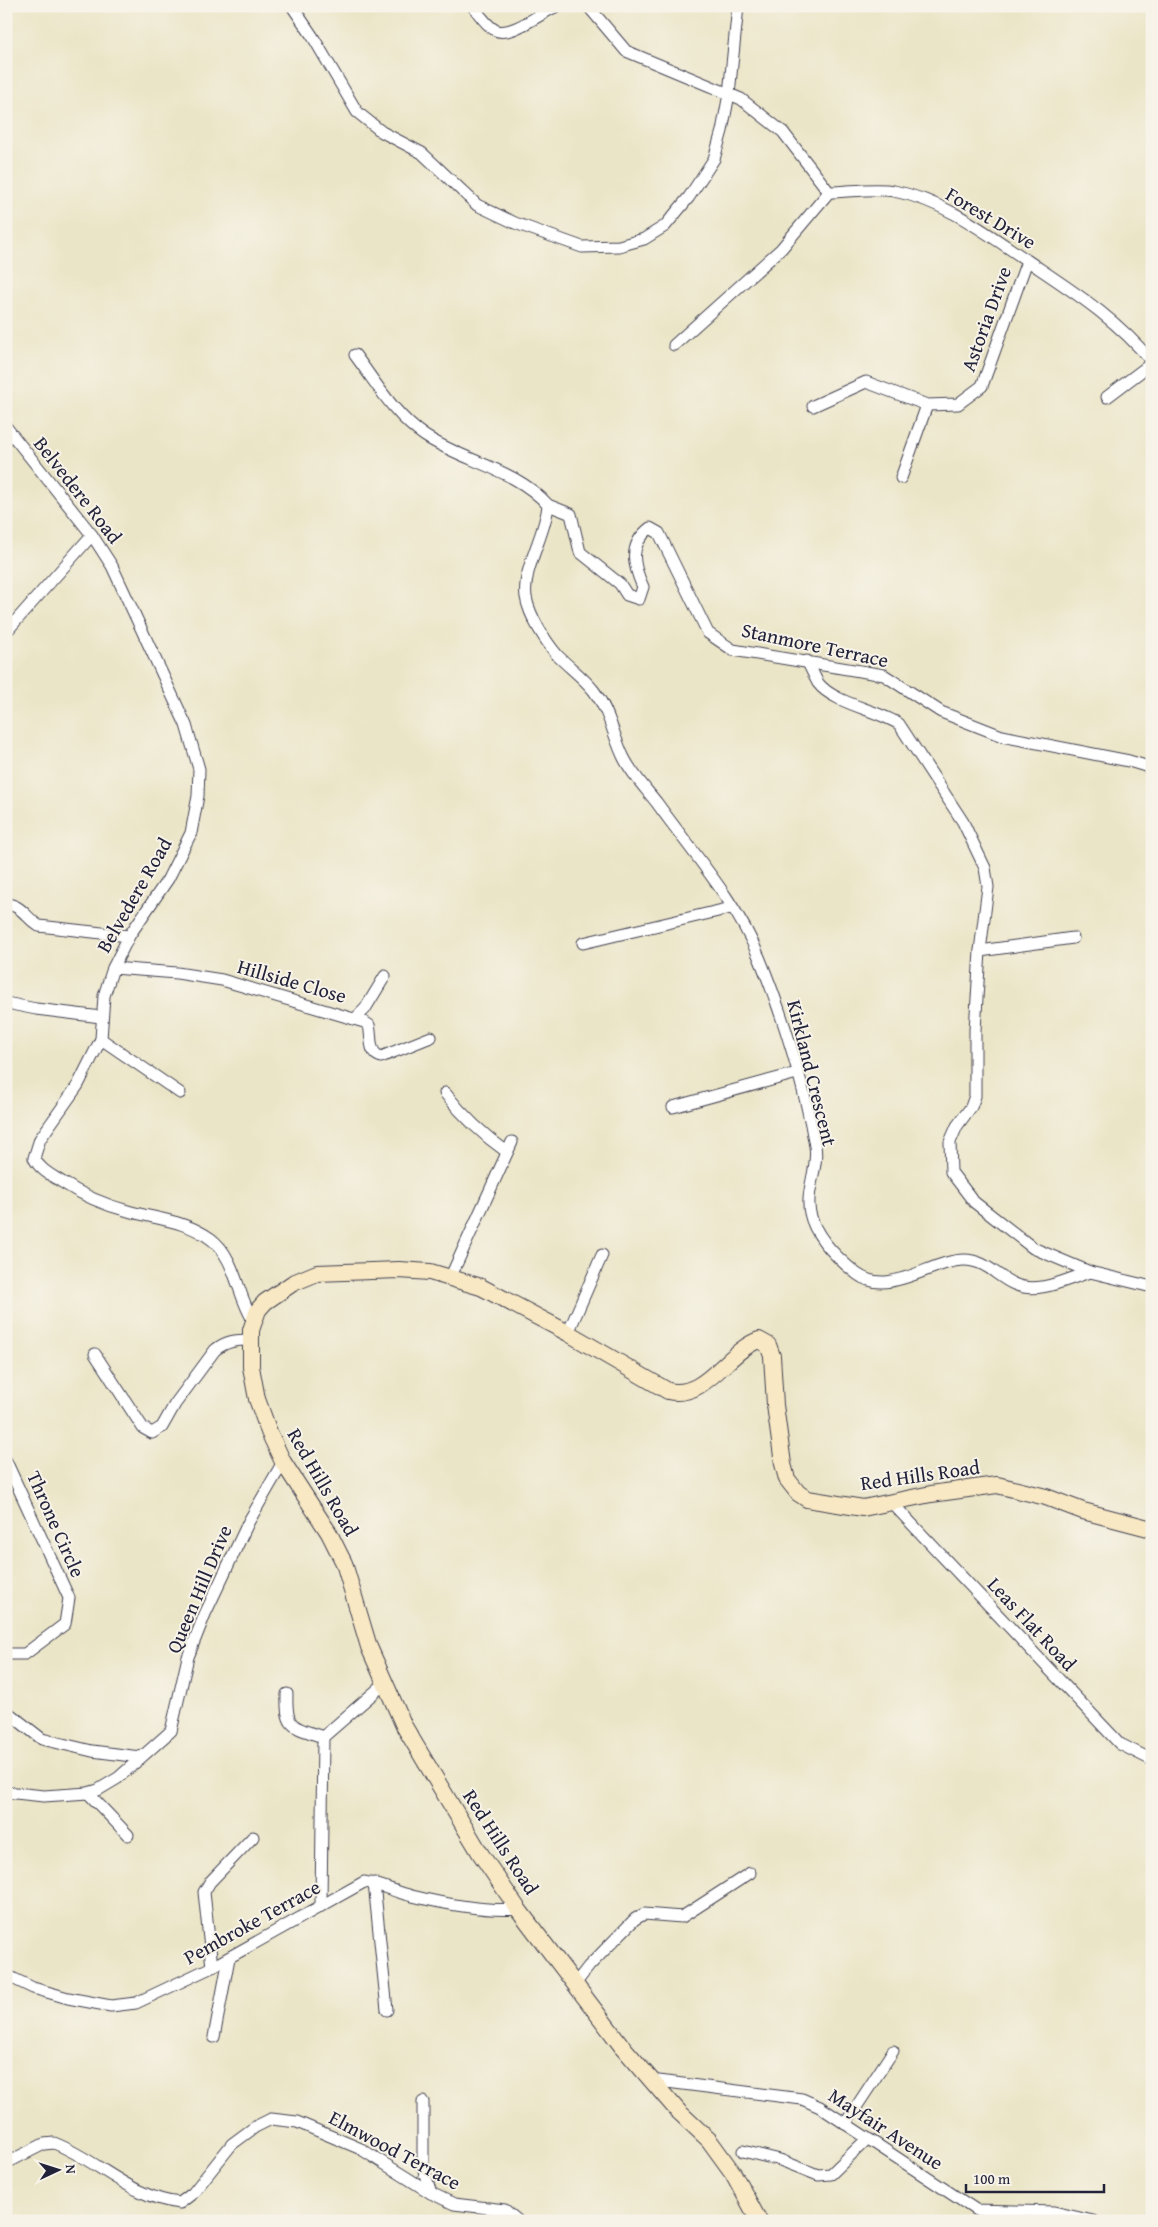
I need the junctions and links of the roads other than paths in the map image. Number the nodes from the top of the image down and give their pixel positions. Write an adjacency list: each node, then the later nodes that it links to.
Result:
1 (292, 6): 6 (street)
2 (473, 6): 3 (street)
3 (557, 6)
4 (588, 6): 6 (street)
5 (738, 6): 6 (street)
6 (729, 94): 7 (street)
7 (829, 192): 8 (street, Forest Drive); 9 (street)
8 (1027, 261): 11 (street, Forest Drive); 14 (street, Astoria Drive)
9 (674, 345)
10 (355, 355): 17 (street)
11 (1152, 363): 12 (street)
12 (1107, 397)
13 (813, 406): 14 (street, Astoria Drive)
14 (927, 406): 16 (street)
15 (6, 427): 18 (street, Belvedere Road)
16 (901, 478)
17 (548, 505): 20 (street, Stanmore Terrace); 23 (street, Kirkland Crescent)
18 (92, 535): 19 (street); 24 (street, Belvedere Road)
19 (6, 632)
20 (807, 662): 21 (street, Stanmore Terrace); 27 (street)
21 (1152, 768)
22 (6, 904): 24 (street)
23 (731, 908): 26 (street); 35 (street, Kirkland Crescent)
24 (129, 936): 28 (street, Belvedere Road)
25 (1073, 938): 27 (street)
26 (583, 943)
27 (980, 951): 40 (street)
28 (113, 968): 31 (street, Belvedere Road); 32 (street, Hillside Close)
29 (385, 976): 32 (street)
30 (6, 1003): 31 (street)
31 (101, 1017): 34 (street, Belvedere Road)
32 (355, 1020): 33 (street, Hillside Close)
33 (431, 1037)
34 (101, 1039): 36 (street); 43 (street, Belvedere Road)
35 (798, 1073): 38 (street); 40 (street, Kirkland Crescent)
36 (180, 1093)
37 (445, 1093): 41 (street)
38 (673, 1108)
39 (602, 1255): 44 (street)
40 (1090, 1272): 42 (street)
41 (451, 1276): 43 (main road, Red Hills Road); 44 (main road, Red Hills Road)
42 (1152, 1287)
43 (253, 1320): 45 (main road, Red Hills Road)
44 (568, 1333): 49 (main road, Red Hills Road)
45 (250, 1340): 46 (street); 48 (main road, Red Hills Road)
46 (95, 1354)
47 (6, 1461): 51 (street, Throne Circle)
48 (283, 1462): 52 (main road, Red Hills Road); 56 (street, Queen Hill Drive)
49 (892, 1503): 50 (main road, Red Hills Road); 57 (street, Leas Flat Road)
50 (1152, 1529)
51 (6, 1654)
52 (384, 1684): 55 (street); 65 (main road, Red Hills Road)
53 (287, 1694): 55 (street)
54 (6, 1711): 56 (street)
55 (322, 1737): 64 (street)
56 (140, 1757): 59 (street, Queen Hill Drive)
57 (1152, 1760)
58 (6, 1792): 59 (street, Queen Hill Drive)
59 (88, 1793): 60 (street)
60 (128, 1835)
61 (253, 1837): 67 (street)
62 (750, 1873): 69 (street)
63 (374, 1883): 64 (street, Pembroke Terrace); 65 (street); 70 (street)
64 (321, 1904): 66 (street, Pembroke Terrace)
65 (518, 1909): 69 (main road, Red Hills Road)
66 (229, 1958): 67 (street, Pembroke Terrace); 71 (street)
67 (212, 1967): 68 (street, Pembroke Terrace)
68 (6, 1976)
69 (575, 1984): 73 (main road, Red Hills Road)
70 (387, 2010)
71 (214, 2037)
72 (893, 2051): 75 (street)
73 (651, 2080): 75 (street, Mayfair Avenue); 82 (main road, Red Hills Road)
74 (423, 2102): 79 (street)
75 (845, 2124): 76 (street, Mayfair Avenue)
76 (867, 2139): 77 (street); 80 (street, Mayfair Avenue)
77 (743, 2151)
78 (6, 2163): 79 (street, Elmwood Terrace)
79 (431, 2193): 81 (street, Elmwood Terrace)
80 (975, 2215): 83 (street, Mayfair Avenue)
81 (518, 2221)
82 (759, 2221)
83 (1093, 2221)

